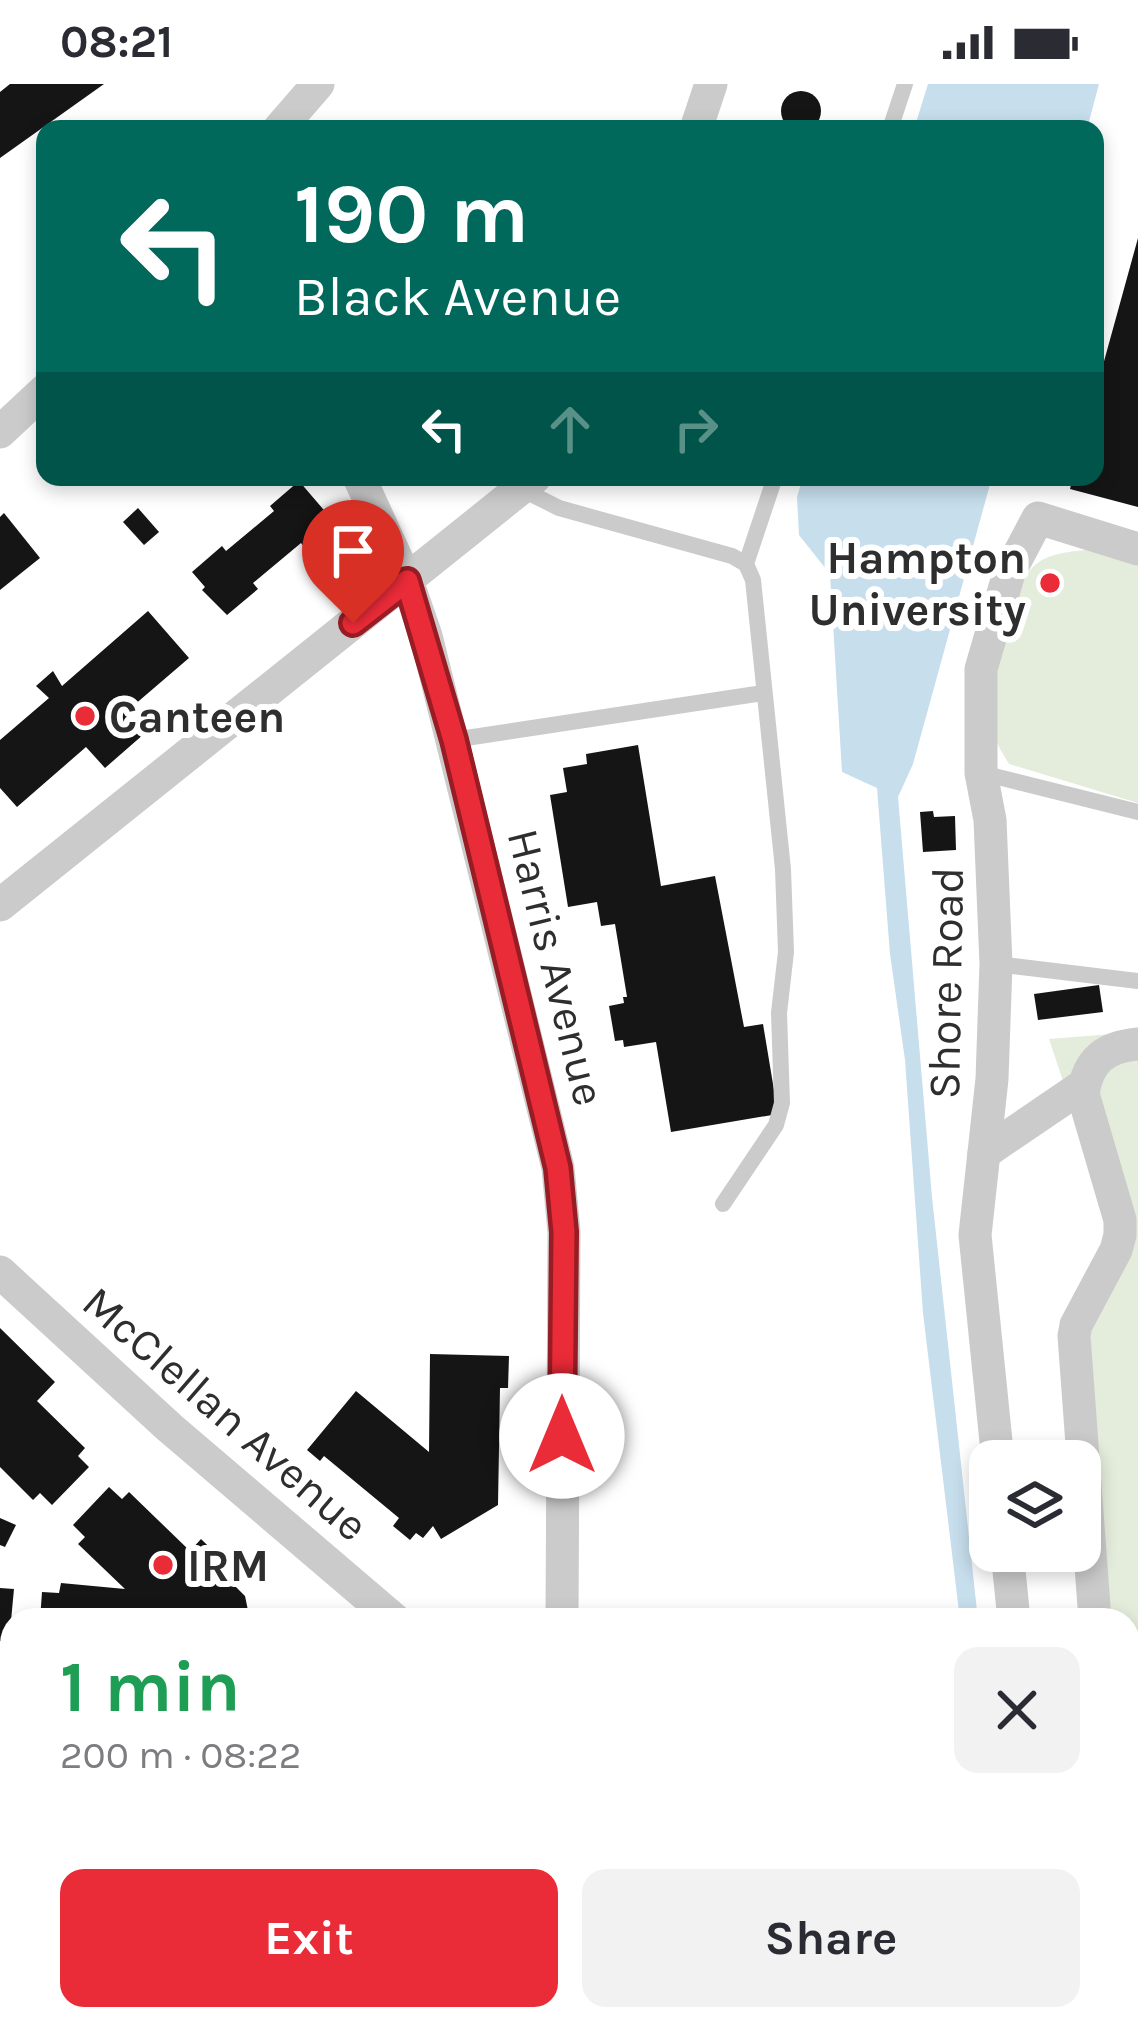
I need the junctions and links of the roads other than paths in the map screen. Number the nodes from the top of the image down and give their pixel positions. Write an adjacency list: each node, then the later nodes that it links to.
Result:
1 (318, 84): 4 (street)
2 (711, 84): 5 (street)
3 (905, 84): 6 (lane)
4 (287, 120)
5 (698, 120)
6 (893, 120)
7 (36, 398): 8 (street)
8 (0, 432)
9 (363, 486): 15 (street, Harris Avenue)
10 (524, 486): 15 (street)
11 (532, 486): 14 (lane)
12 (772, 486): 14 (lane)
13 (1138, 549): 18 (street, Shore Road)
14 (746, 564): 16 (lane)
15 (407, 581): 17 (street, Harris Avenue); 20 (street)
16 (764, 693): 17 (lane); 26 (lane)
17 (454, 740): 31 (street, Harris Avenue)
18 (981, 773): 19 (lane); 21 (street, Shore Road)
19 (1138, 812)
20 (0, 905)
21 (996, 964): 22 (lane); 25 (street, Shore Road)
22 (1138, 981)
23 (1138, 1044): 24 (street)
24 (1084, 1085): 25 (street); 33 (street)
25 (984, 1153): 28 (street, Shore Road)
26 (723, 1204)
27 (0, 1271): 30 (street, McClellan Avenue)
28 (996, 1440)
29 (1009, 1572): 32 (street)
30 (381, 1608)
31 (562, 1608)
32 (1013, 1608)
33 (1094, 1608)

